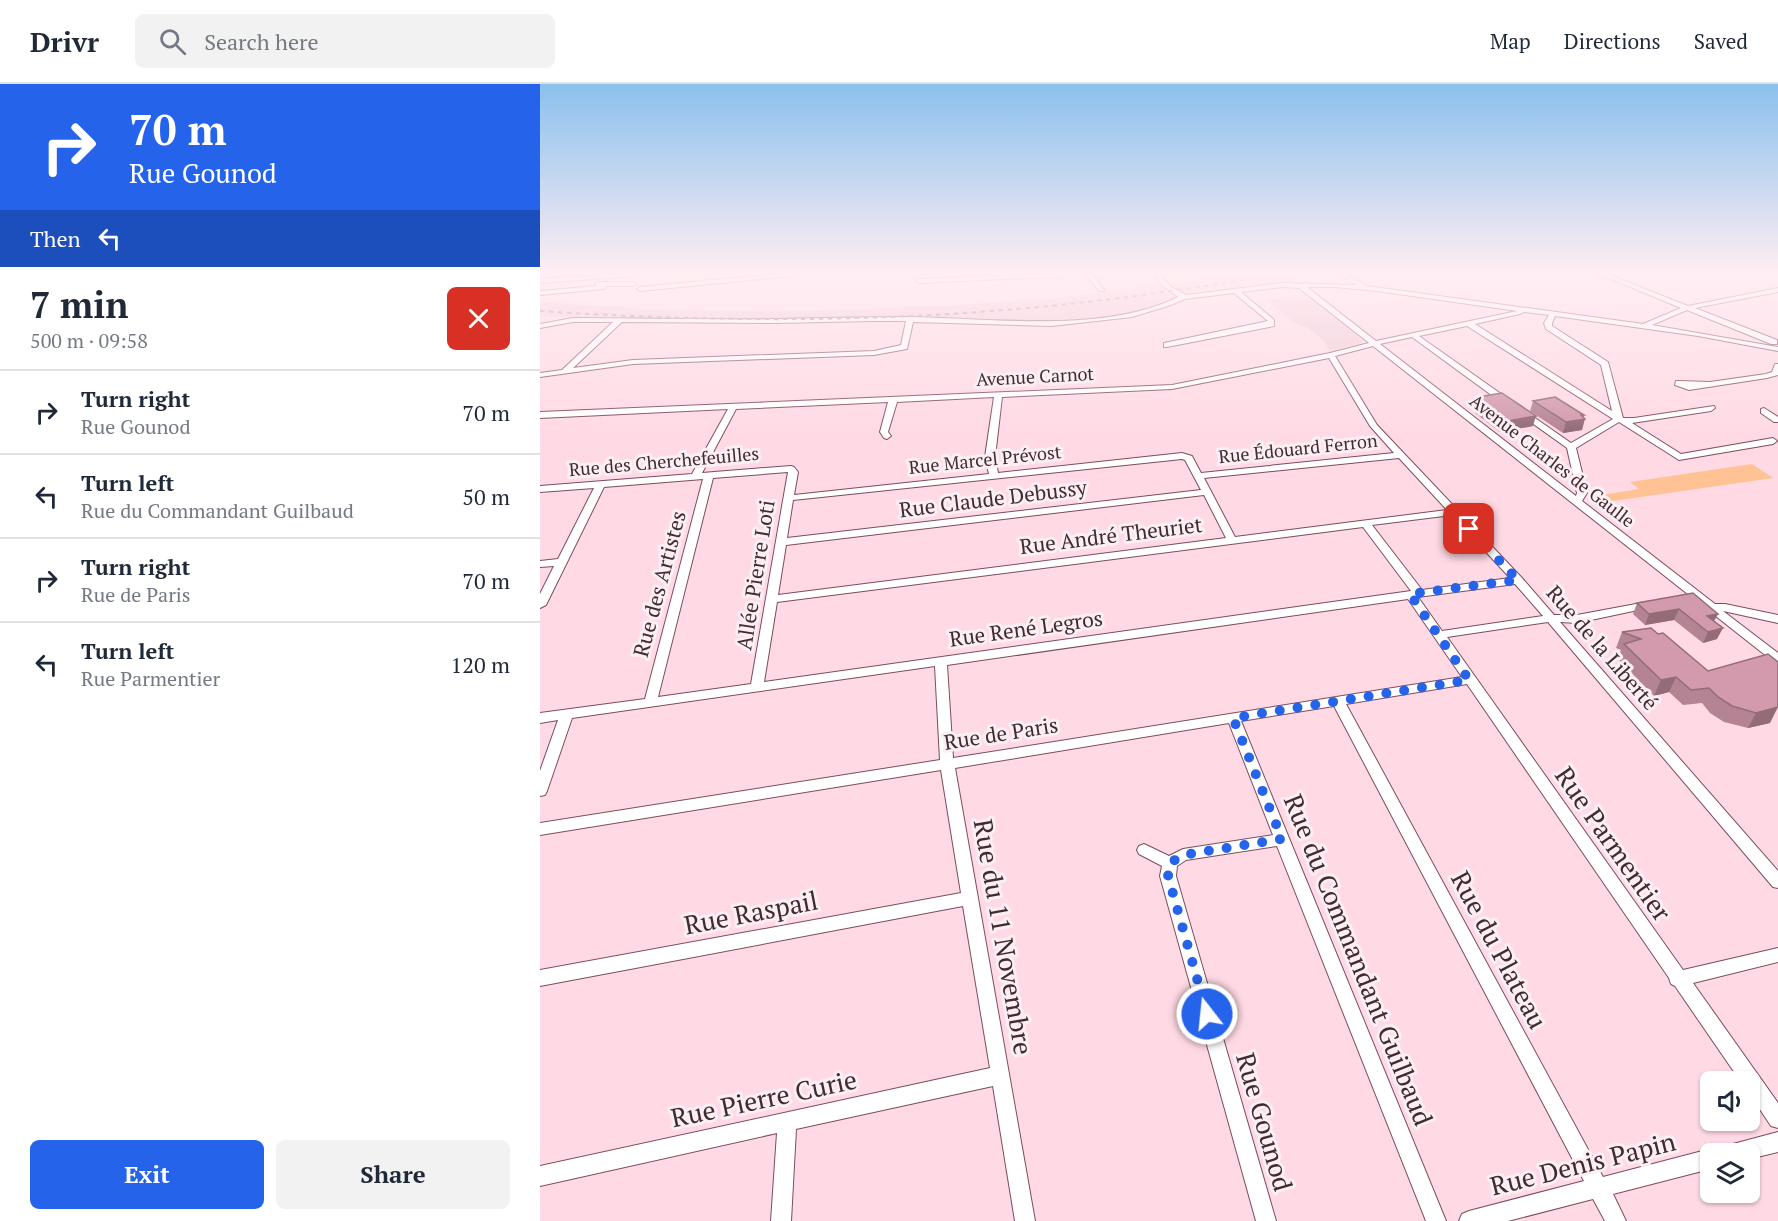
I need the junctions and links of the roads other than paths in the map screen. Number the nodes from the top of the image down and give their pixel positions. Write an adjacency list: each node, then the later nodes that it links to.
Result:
1 (612, 327): 17 (street)
2 (908, 327): 17 (street)
3 (1256, 327): 13 (street)
4 (1353, 327): 11 (street, Avenue Charles de Gaulle)
5 (1447, 327): 10 (street, Avenue Carnot)
6 (1474, 327): 25 (street)
7 (1549, 327): 25 (street)
8 (1656, 327): 14 (street)
9 (1735, 327): 12 (street)
10 (1412, 334): 11 (street, Avenue Carnot); 28 (street)
11 (1373, 343): 15 (street, Avenue Carnot); 39 (street, Avenue Charles de Gaulle)
12 (1778, 344)
13 (1167, 345)
14 (1778, 349)
15 (1331, 355): 20 (street, Avenue Carnot); 29 (street, Rue de la Liberté)
16 (1778, 366): 19 (street)
17 (563, 373): 18 (street)
18 (540, 375)
19 (1707, 384)
20 (998, 395): 21 (street, Avenue Carnot); 33 (street)
21 (893, 400): 22 (street, Avenue Carnot); 26 (street)
22 (733, 407): 24 (street, Avenue Carnot); 32 (street)
23 (1711, 408): 25 (street)
24 (540, 415)
25 (1618, 419): 27 (street); 28 (street)
26 (887, 436)
27 (1773, 441)
28 (1571, 447): 39 (street)
29 (1400, 455): 34 (street, Rue Édouard Ferron); 40 (street, Rue de la Liberté)
30 (791, 469): 31 (street, Rue des Cherchefeuilles); 38 (street, Allée Pierre Loti)
31 (709, 475): 32 (street, Rue des Cherchefeuilles); 62 (street, Rue des Artistes)
32 (696, 476): 35 (street, Rue des Cherchefeuilles)
33 (994, 476): 34 (street, Rue Marcel Prévost); 38 (street, Rue Marcel Prévost)
34 (1199, 476): 37 (street)
35 (601, 484): 36 (street, Rue des Cherchefeuilles); 44 (street)
36 (540, 489)
37 (1207, 492): 42 (street); 43 (street, Rue Claude Debussy)
38 (789, 498): 43 (street, Allée Pierre Loti)
39 (1575, 500): 48 (street, Avenue Charles de Gaulle)
40 (1453, 512): 41 (street, Rue André Theuriet); 46 (street, Rue de la Liberté)
41 (1365, 523): 42 (street, Rue André Theuriet); 47 (street, Rue Parmentier)
42 (1232, 540): 50 (street, Rue André Theuriet)
43 (783, 542): 50 (street, Allée Pierre Loti)
44 (561, 562): 45 (street); 52 (street)
45 (540, 564)
46 (1518, 580): 47 (street, Rue René Legros); 54 (street, Rue de la Liberté)
47 (1414, 594): 56 (street, Rue Parmentier); 58 (street, Rue René Legros)
48 (1697, 596): 49 (street); 53 (street, Avenue Charles de Gaulle)
49 (1684, 598)
50 (773, 599): 60 (street, Allée Pierre Loti)
51 (1669, 601): 54 (street)
52 (540, 605)
53 (1713, 608): 55 (street); 57 (street, Avenue Charles de Gaulle)
54 (1551, 618): 56 (street); 72 (street, Rue de la Liberté)
55 (1778, 619)
56 (1437, 635): 59 (street, Rue Parmentier)
57 (1778, 659)
58 (941, 661): 60 (street, Rue René Legros); 66 (street, Rue du 11 Novembre)
59 (1469, 680): 61 (street, Rue de Paris); 76 (street, Rue Parmentier)
60 (757, 687): 62 (street, Rue René Legros)
61 (1338, 701): 65 (street, Rue de Paris); 84 (street, Rue du Plateau)
62 (650, 703): 63 (street, Rue René Legros)
63 (567, 714): 64 (street, Rue René Legros); 67 (street)
64 (540, 718)
65 (1233, 718): 66 (street, Rue de Paris); 69 (street, Rue du Commandant Guilbaud)
66 (947, 763): 68 (street, Rue de Paris); 73 (street, Rue du 11 Novembre)
67 (540, 791)
68 (540, 829)
69 (1282, 839): 71 (street); 88 (street, Rue du Commandant Guilbaud)
70 (1144, 850): 71 (street)
71 (1170, 863): 87 (street, Rue Gounod)
72 (1778, 882)
73 (970, 898): 75 (street, Rue Raspail); 77 (street, Rue du 11 Novembre)
74 (1778, 955): 76 (street)
75 (540, 978)
76 (1677, 979): 78 (street, Rue Parmentier)
77 (1000, 1075): 79 (street, Rue Pierre Curie); 86 (street, Rue du 11 Novembre)
78 (1778, 1119)
79 (788, 1122): 83 (street, Rue Pierre Curie); 85 (street)
80 (1778, 1142): 81 (street)
81 (1760, 1147)
82 (1700, 1162): 84 (street, Rue Denis Papin)
83 (540, 1176)
84 (1598, 1188): 89 (street, Rue Denis Papin); 90 (street, Rue du Plateau)
85 (781, 1221)
86 (1025, 1221)
87 (1266, 1221)
88 (1436, 1221)
89 (1469, 1221)
90 (1616, 1221)

